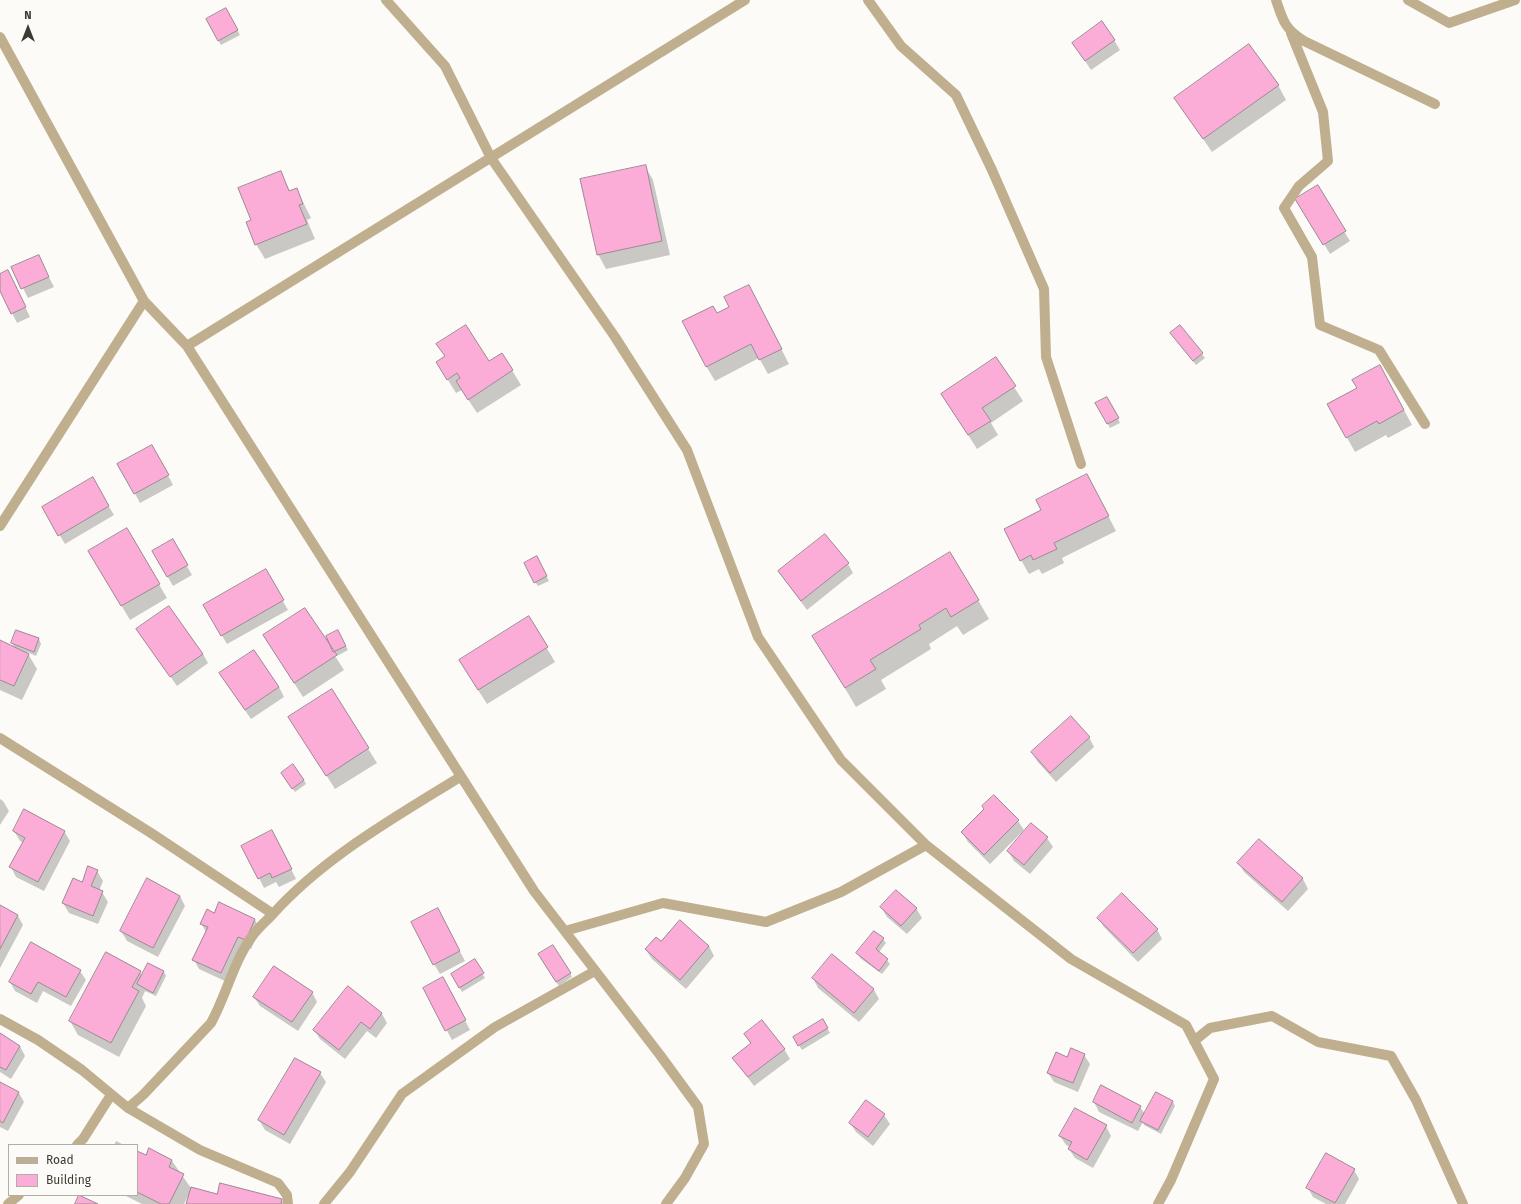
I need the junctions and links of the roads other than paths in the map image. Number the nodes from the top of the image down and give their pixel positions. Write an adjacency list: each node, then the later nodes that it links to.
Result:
1 (386, 0): 10 (street)
2 (745, 0): 10 (street)
3 (868, 0): 14 (street)
4 (1276, 0): 7 (street)
5 (1408, 0): 6 (street)
6 (1515, 0)
7 (1291, 33): 9 (street); 13 (street)
8 (0, 37): 11 (street)
9 (1435, 104)
10 (490, 158): 12 (street); 18 (street)
11 (144, 301): 12 (street); 15 (street)
12 (187, 346): 17 (street)
13 (1425, 424)
14 (1081, 464)
15 (0, 526)
16 (0, 738): 19 (street)
17 (460, 777): 19 (street); 20 (street)
18 (926, 845): 20 (street); 23 (street)
19 (273, 914): 25 (street)
20 (564, 931): 21 (street)
21 (595, 971): 30 (street); 31 (street)
22 (0, 1019): 24 (street)
23 (1194, 1041): 32 (street); 33 (street)
24 (111, 1095): 25 (street); 26 (street)
25 (128, 1108): 29 (street)
26 (78, 1144)
27 (18, 1196): 28 (street)
28 (8, 1204)
29 (288, 1204)
30 (324, 1204)
31 (666, 1204)
32 (1158, 1204)
33 (1462, 1204)

